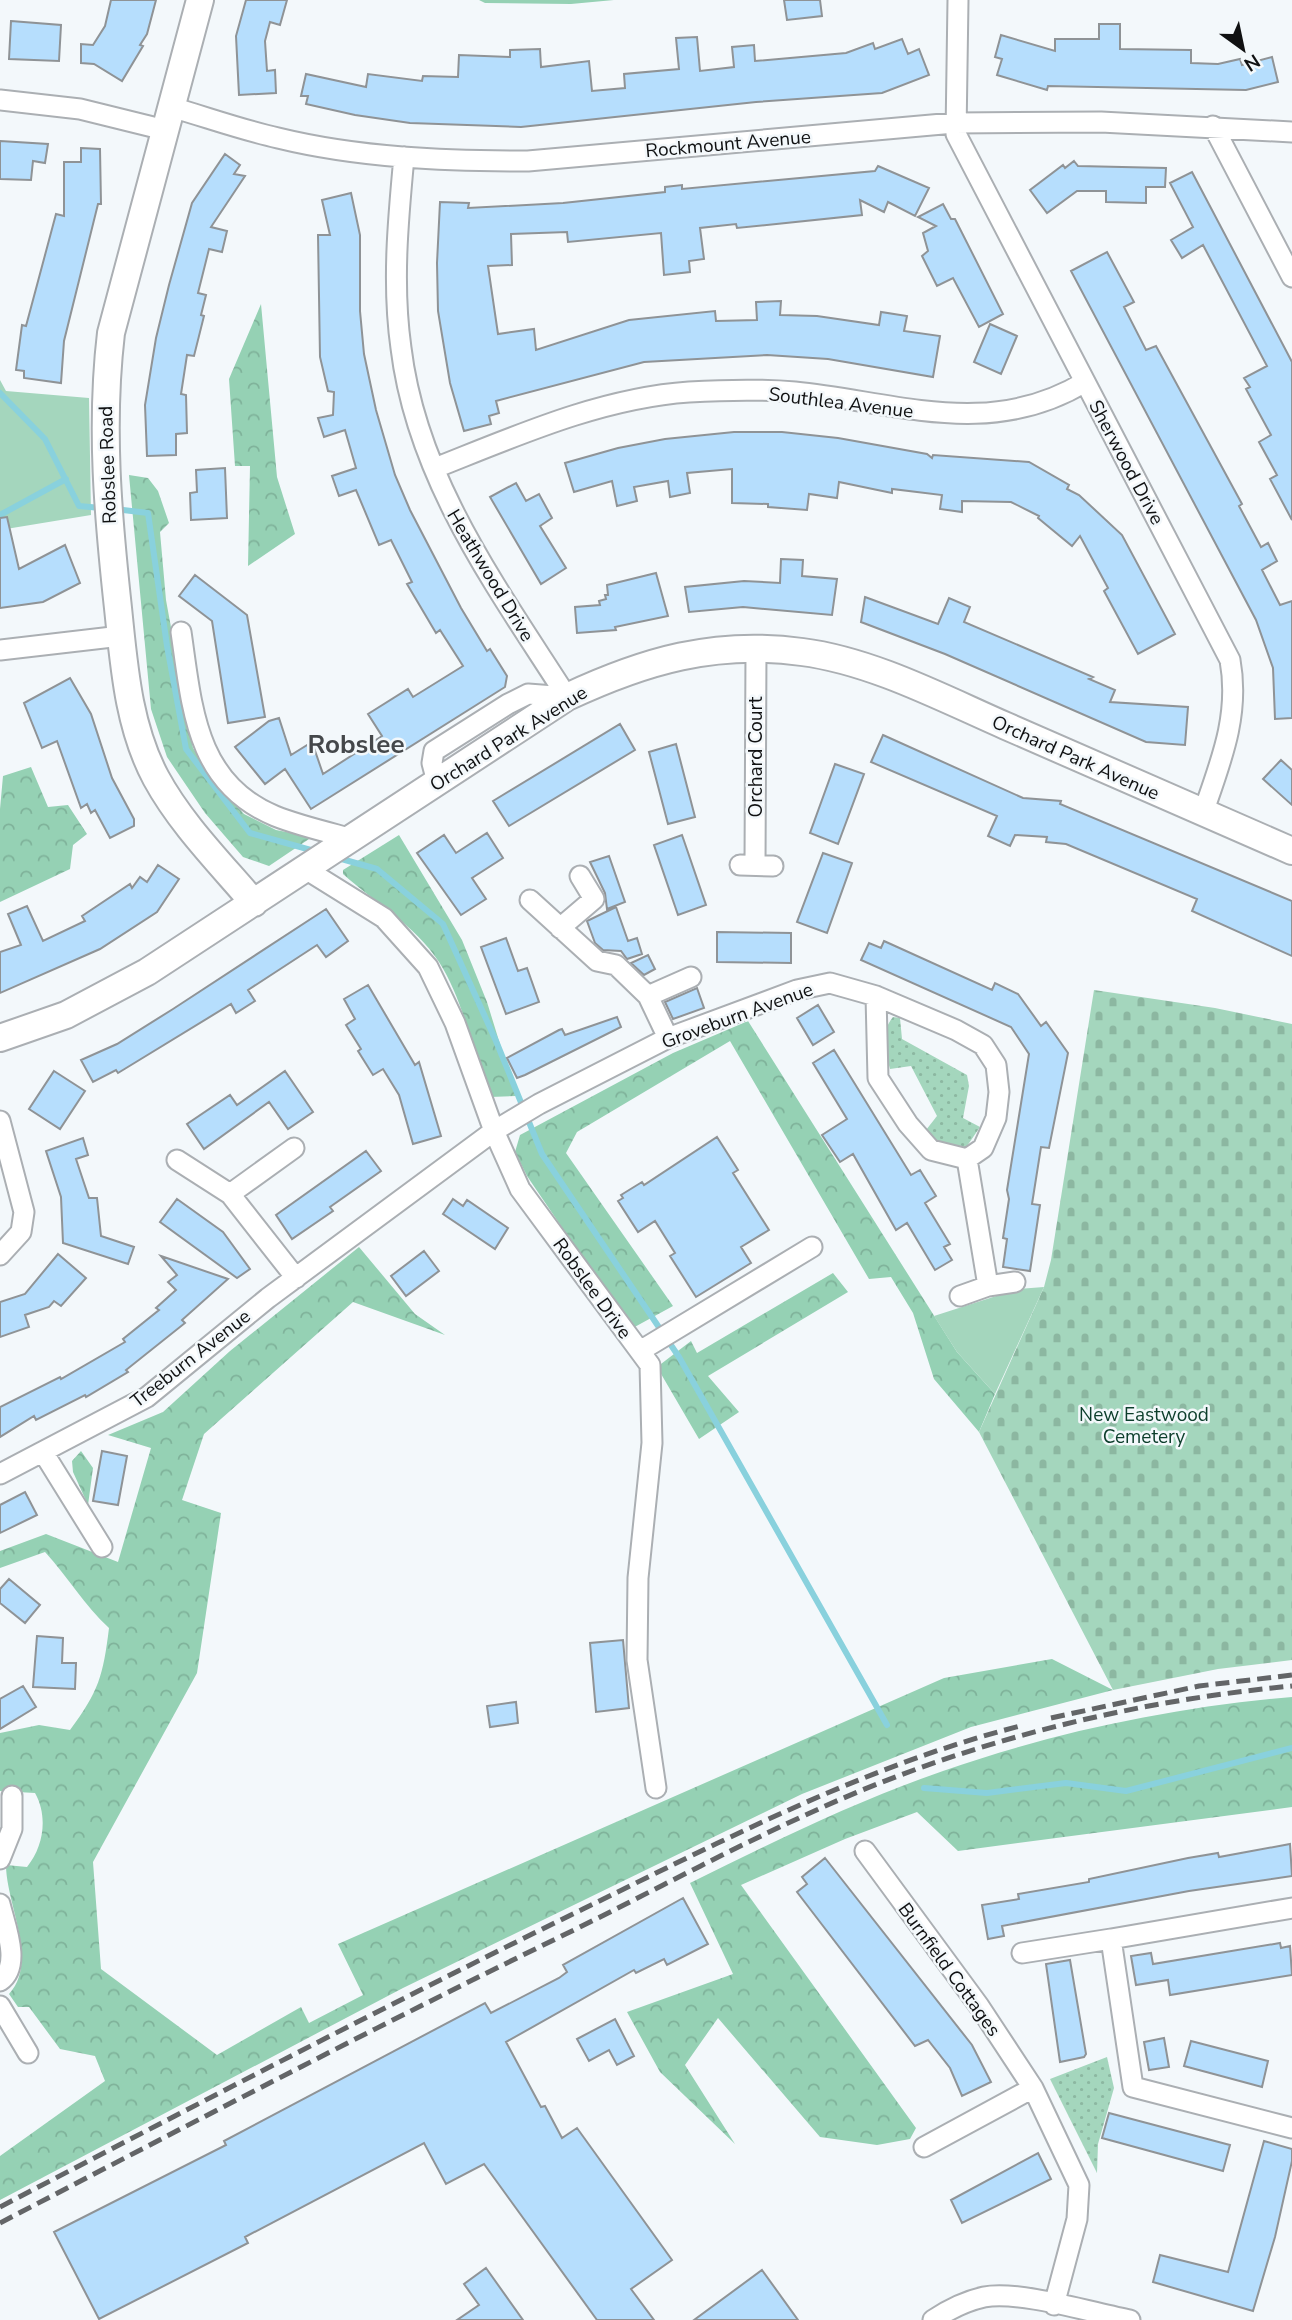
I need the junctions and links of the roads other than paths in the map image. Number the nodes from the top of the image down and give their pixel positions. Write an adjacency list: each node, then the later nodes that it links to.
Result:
1 (200, 0): 4 (street, Robslee Road)
2 (958, 0): 5 (street)
3 (0, 100): 4 (street, Rockmount Avenue)
4 (168, 118): 8 (street, Rockmount Avenue); 13 (street, Robslee Road)
5 (954, 123): 6 (street, Rockmount Avenue); 8 (street, Rockmount Avenue); 10 (street, Sherwood Drive)
6 (1213, 126): 7 (street, Rockmount Avenue); 9 (street)
7 (1292, 132)
8 (404, 157): 11 (street, Heathwood Drive)
9 (1292, 276)
10 (1085, 382): 11 (street, Southlea Avenue); 17 (street, Sherwood Drive)
11 (435, 468): 16 (street, Heathwood Drive)
12 (181, 632): 19 (street, Robslee Drive)
13 (121, 636): 14 (street); 23 (street, Robslee Road)
14 (0, 650)
15 (756, 650): 16 (street, Orchard Park Avenue); 17 (street, Orchard Park Avenue); 20 (street, Orchard Court)
16 (567, 697): 19 (street, Orchard Park Avenue)
17 (1203, 813): 18 (street, Orchard Park Avenue)
18 (1292, 851)
19 (329, 855): 23 (street, Orchard Park Avenue); 31 (street, Robslee Drive)
20 (756, 865)
21 (580, 876): 24 (street)
22 (530, 900): 24 (street)
23 (254, 903): 28 (street, Orchard Park Avenue)
24 (560, 928): 26 (street)
25 (691, 977): 26 (street)
26 (648, 996): 29 (street)
27 (876, 996): 29 (street, Groveburn Avenue); 33 (street); 33 (street, Groveburn Avenue)
28 (0, 1038)
29 (668, 1038): 31 (street, Groveburn Avenue)
30 (0, 1121): 37 (street)
31 (494, 1131): 38 (street, Treeburn Avenue); 42 (street, Robslee Drive)
32 (294, 1148): 35 (street)
33 (967, 1159): 40 (street)
34 (177, 1160): 35 (street)
35 (230, 1194): 38 (street)
36 (812, 1247): 42 (street)
37 (0, 1255)
38 (296, 1278): 43 (street, Treeburn Avenue)
39 (1015, 1282): 40 (street)
40 (988, 1286): 41 (street)
41 (960, 1296)
42 (640, 1351): 46 (street, Robslee Drive)
43 (43, 1452): 44 (street, Treeburn Avenue); 45 (street)
44 (0, 1474)
45 (102, 1547)
46 (656, 1788)
47 (12, 1796): 49 (street)
48 (865, 1851): 57 (street, Burnfield Cottages)
49 (0, 1859)
50 (0, 1904): 54 (street)
51 (1292, 1908): 52 (street)
52 (1111, 1939): 53 (street); 58 (street)
53 (1022, 1953)
54 (0, 1981)
55 (0, 2006): 56 (street)
56 (28, 2053)
57 (1033, 2088): 59 (street); 60 (street, Burnfield Cottages)
58 (1292, 2128)
59 (924, 2147)
60 (1054, 2305): 61 (street); 62 (street)
61 (933, 2320)
62 (1130, 2320)

